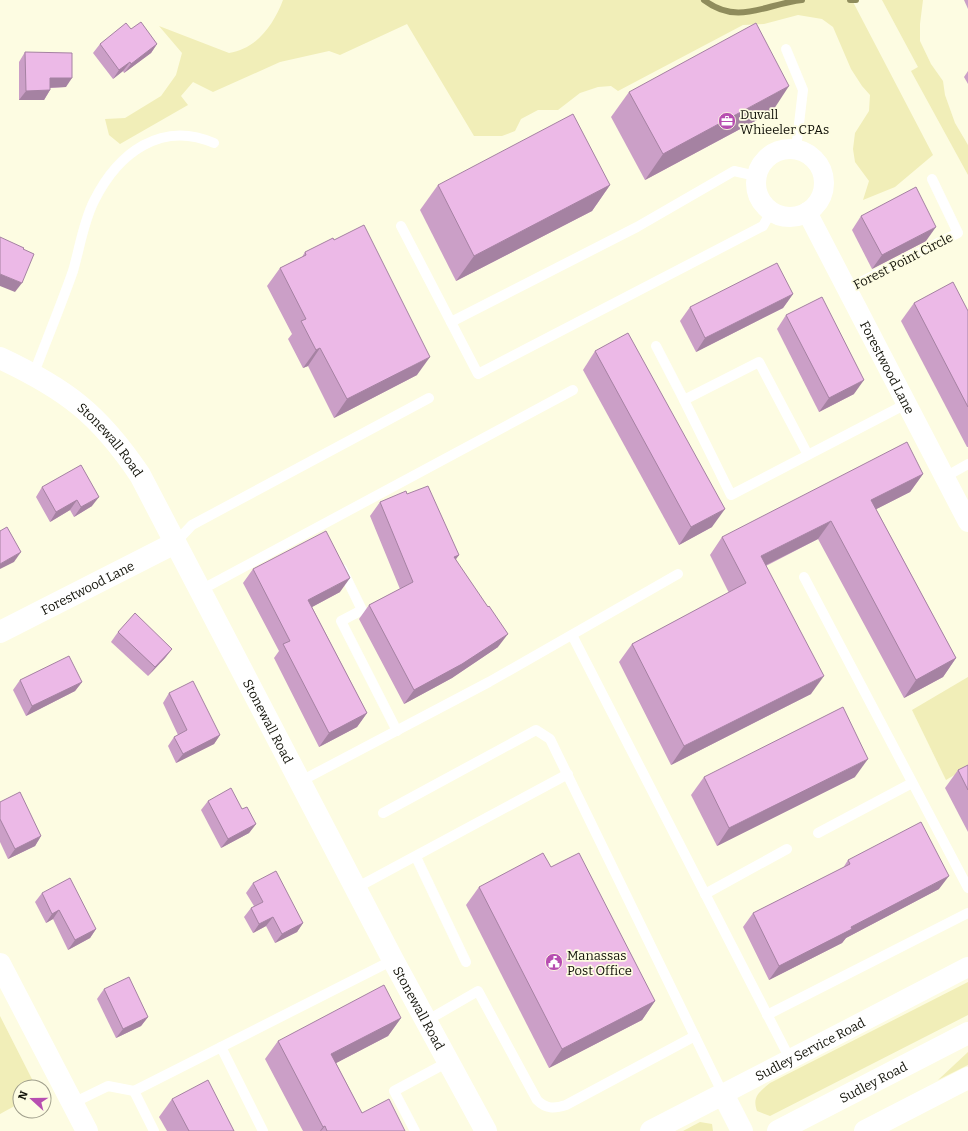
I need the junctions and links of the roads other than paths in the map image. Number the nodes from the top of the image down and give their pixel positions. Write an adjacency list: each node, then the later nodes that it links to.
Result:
1 (786, 49): 3 (lane)
2 (214, 143): 13 (lane)
3 (796, 149): 4 (street); 7 (street)
4 (756, 176): 6 (street); 10 (lane)
5 (932, 180): 9 (lane, Forest Point Circle)
6 (771, 212): 7 (street); 10 (lane)
7 (807, 212): 9 (street, Forestwood Lane)
8 (401, 226): 10 (lane)
9 (847, 290): 17 (street, Forestwood Lane)
10 (451, 322)
11 (656, 346): 16 (lane)
12 (0, 358): 13 (street, Stonewall Road)
13 (34, 374): 22 (street, Stonewall Road)
14 (573, 390): 26 (lane)
15 (429, 398): 22 (lane)
16 (684, 400): 18 (lane); 18 (lane)
17 (906, 404): 18 (lane); 20 (street, Forestwood Lane)
18 (808, 455)
19 (968, 464): 20 (lane)
20 (945, 477): 21 (street, Forestwood Lane)
21 (968, 522)
22 (175, 543): 26 (street, Stonewall Road); 27 (street, Forestwood Lane)
23 (338, 561): 29 (lane)
24 (678, 574): 28 (lane)
25 (804, 577): 32 (lane)
26 (200, 591): 31 (street, Stonewall Road)
27 (0, 632)
28 (572, 635): 29 (lane); 39 (lane)
29 (397, 731): 31 (lane)
30 (568, 774): 33 (lane); 36 (lane); 48 (lane)
31 (301, 781): 37 (street, Stonewall Road)
32 (912, 783): 34 (lane); 38 (lane)
33 (383, 813)
34 (818, 833)
35 (787, 849): 39 (lane)
36 (416, 857): 37 (lane); 42 (lane)
37 (356, 888): 41 (street, Stonewall Road)
38 (968, 888)
39 (704, 894): 45 (lane)
40 (968, 913): 45 (lane)
41 (394, 960): 46 (street, Stonewall Road); 49 (lane)
42 (466, 962)
43 (968, 967): 50 (street, Sudley Service Road)
44 (2, 973): 56 (street)
45 (767, 1015): 50 (lane)
46 (426, 1021): 48 (lane); 51 (street, Stonewall Road)
47 (968, 1033): 64 (street, Sudley Road)
48 (695, 1036): 54 (lane)
49 (221, 1047): 53 (lane); 59 (lane)
50 (790, 1059): 54 (street, Sudley Service Road)
51 (448, 1062): 60 (lane); 61 (street, Stonewall Road)
52 (968, 1078): 55 (street)
53 (134, 1091): 56 (lane); 58 (lane)
54 (723, 1094): 62 (street, Sudley Service Road); 63 (street)
55 (926, 1100): 65 (street); 66 (street)
56 (73, 1103): 57 (street)
57 (88, 1131)
58 (154, 1131)
59 (264, 1131)
60 (416, 1131)
61 (486, 1131)
62 (651, 1131)
63 (742, 1131)
64 (778, 1131)
65 (865, 1131)
66 (894, 1131)

